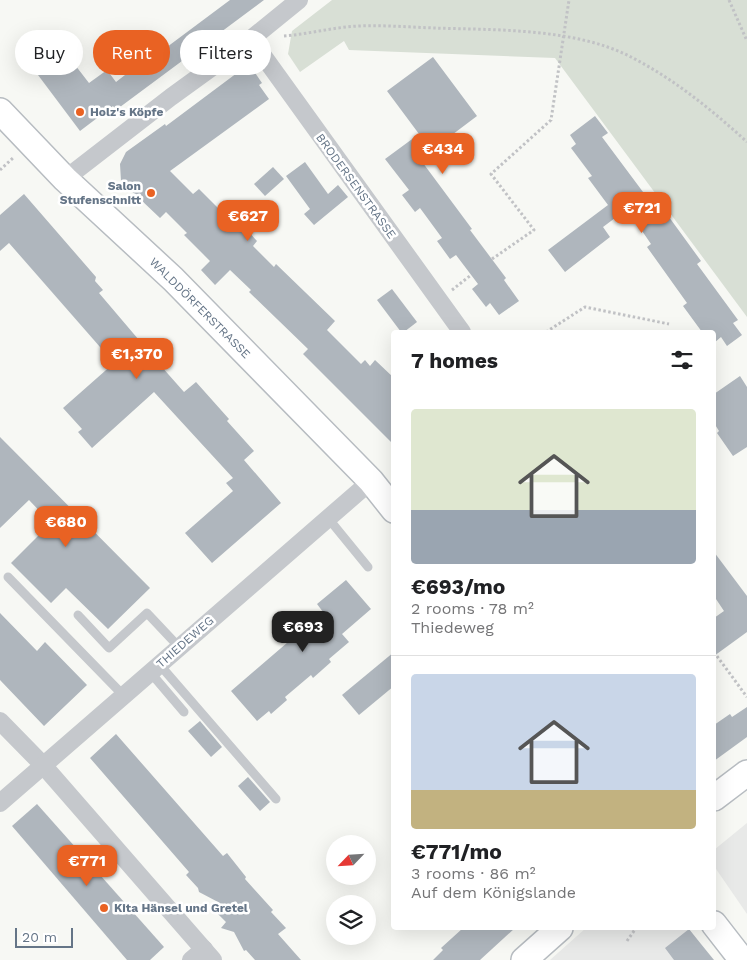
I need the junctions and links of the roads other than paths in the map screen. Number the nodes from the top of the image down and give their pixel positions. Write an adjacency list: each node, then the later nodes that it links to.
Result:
1 (289, 3): 2 (street)
2 (260, 30)
3 (271, 67): 7 (street, BRODERSENSTRASSE)
4 (200, 75): 6 (street)
5 (0, 111): 6 (street, WALDDÖRFERSTRASSE)
6 (65, 179): 8 (street, WALDDÖRFERSTRASSE)
7 (461, 330)
8 (371, 481): 9 (street, WALDDÖRFERSTRASSE); 10 (street, THIEDEWEG)
9 (391, 506)
10 (328, 518): 11 (lane); 14 (street, THIEDEWEG)
11 (368, 567)
12 (8, 577): 16 (lane)
13 (78, 615): 14 (lane)
14 (179, 647): 15 (street, THIEDEWEG)
15 (154, 668): 16 (street, THIEDEWEG); 17 (lane); 22 (lane)
16 (123, 695): 19 (street, THIEDEWEG)
17 (184, 712)
18 (0, 721): 19 (street)
19 (42, 764): 23 (street, THIEDEWEG); 26 (street)
20 (747, 774): 21 (street)
21 (716, 797)
22 (276, 799)
23 (0, 803)
24 (716, 927): 28 (street)
25 (558, 930): 27 (street)
26 (203, 956)
27 (524, 960)
28 (742, 960)

